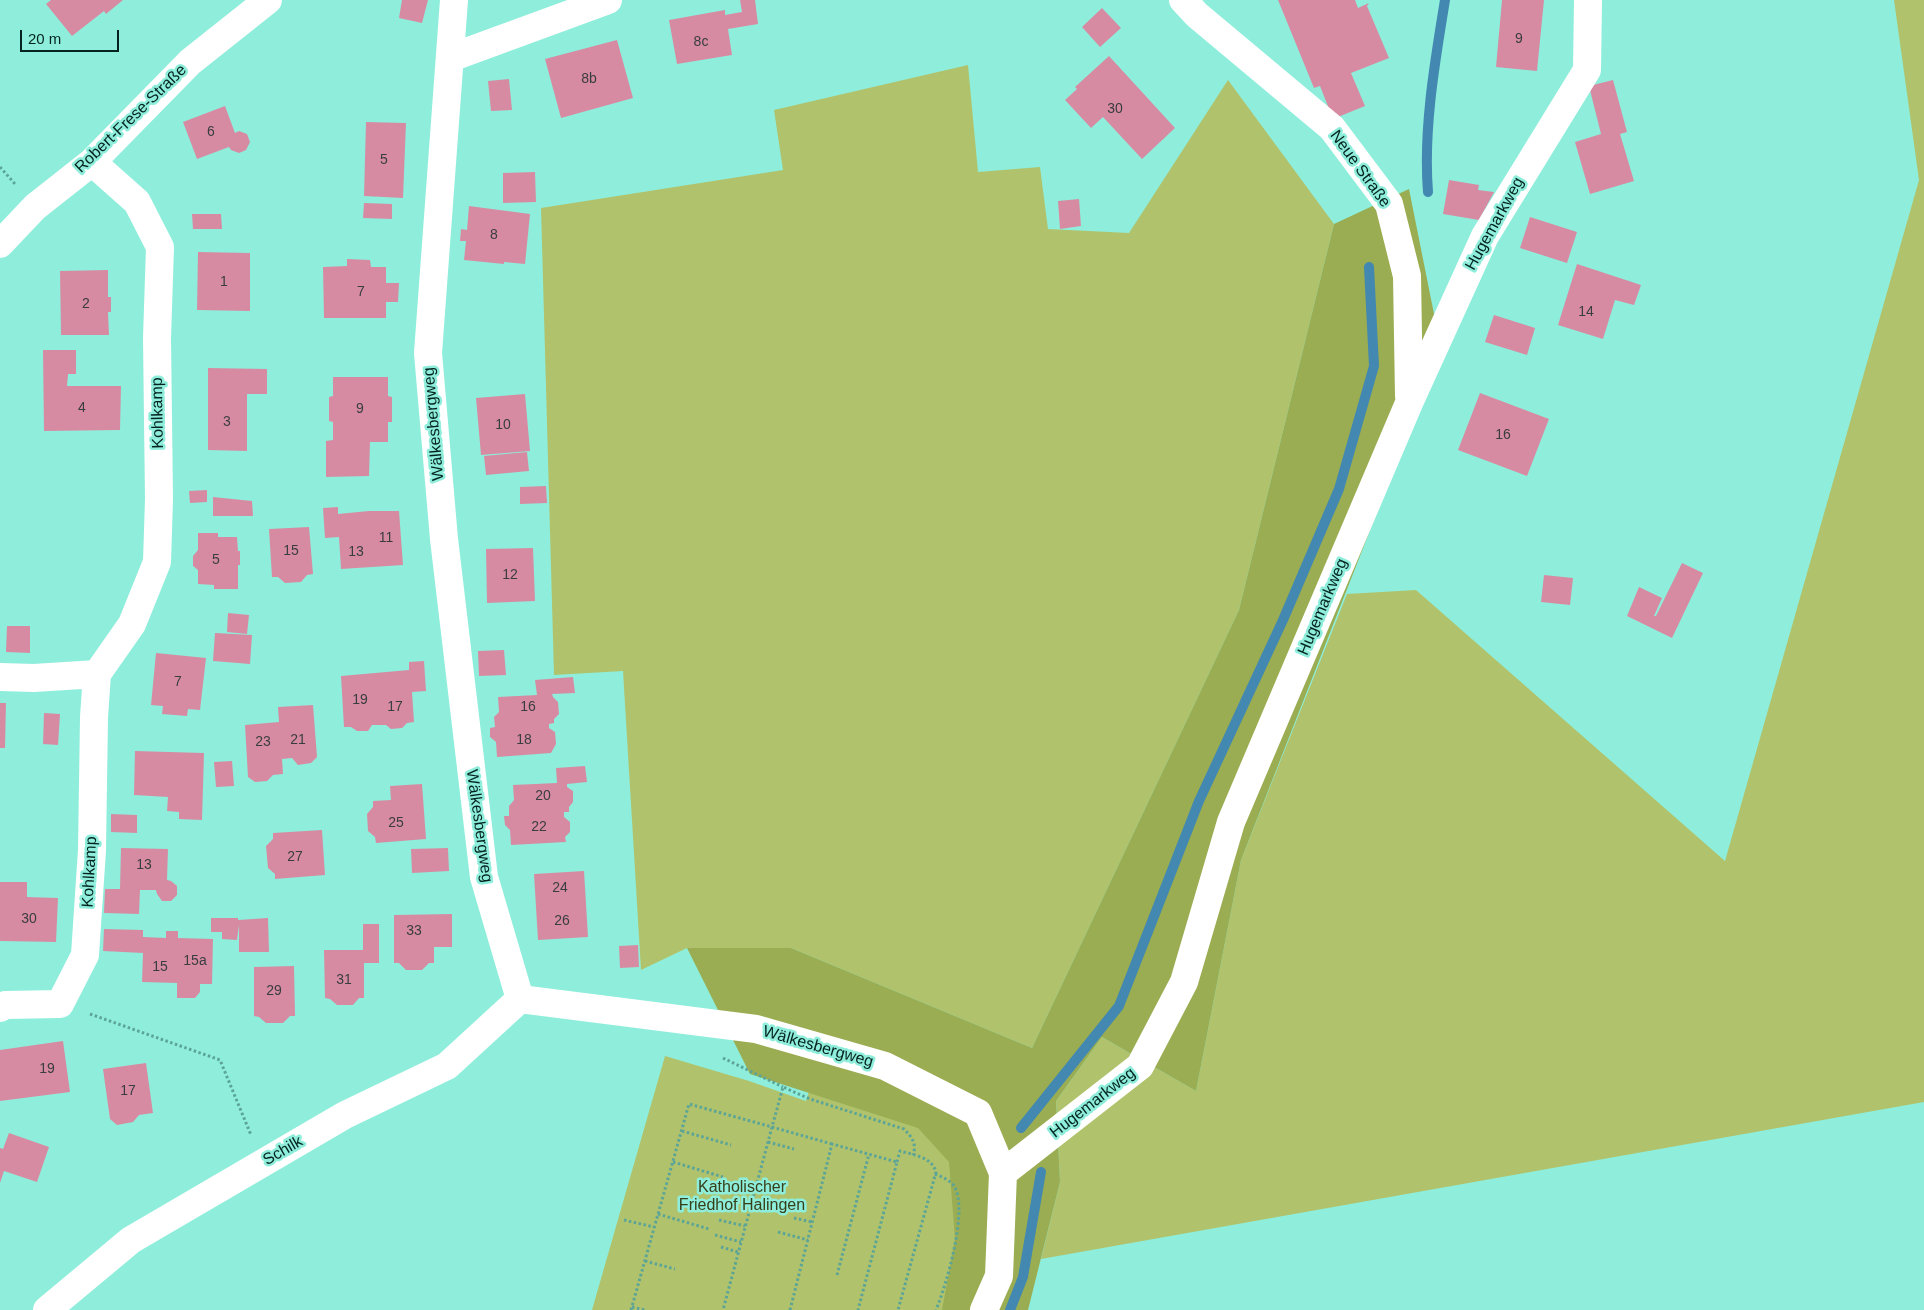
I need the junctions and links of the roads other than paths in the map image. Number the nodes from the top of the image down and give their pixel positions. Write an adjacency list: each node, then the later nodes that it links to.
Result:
1 (268, 0): 7 (street, Robert-Frese-Straße)
2 (454, 0): 6 (street, Wälkesbergweg)
3 (608, 0): 6 (street)
4 (1183, 0): 9 (street, Neue Straße)
5 (1588, 0): 9 (street, Hugemarkweg)
6 (450, 58): 12 (street, Wälkesbergweg)
7 (92, 162): 8 (street, Robert-Frese-Straße); 10 (street, Kohlkamp)
8 (0, 244)
9 (1409, 403): 14 (street, Hugemarkweg)
10 (97, 674): 11 (street); 13 (street, Kohlkamp)
11 (0, 676)
12 (520, 999): 14 (street, Wälkesbergweg); 15 (street, Schilk)
13 (0, 1008)
14 (1003, 1173): 16 (street, Wälkesbergweg)
15 (47, 1310)
16 (984, 1310)

